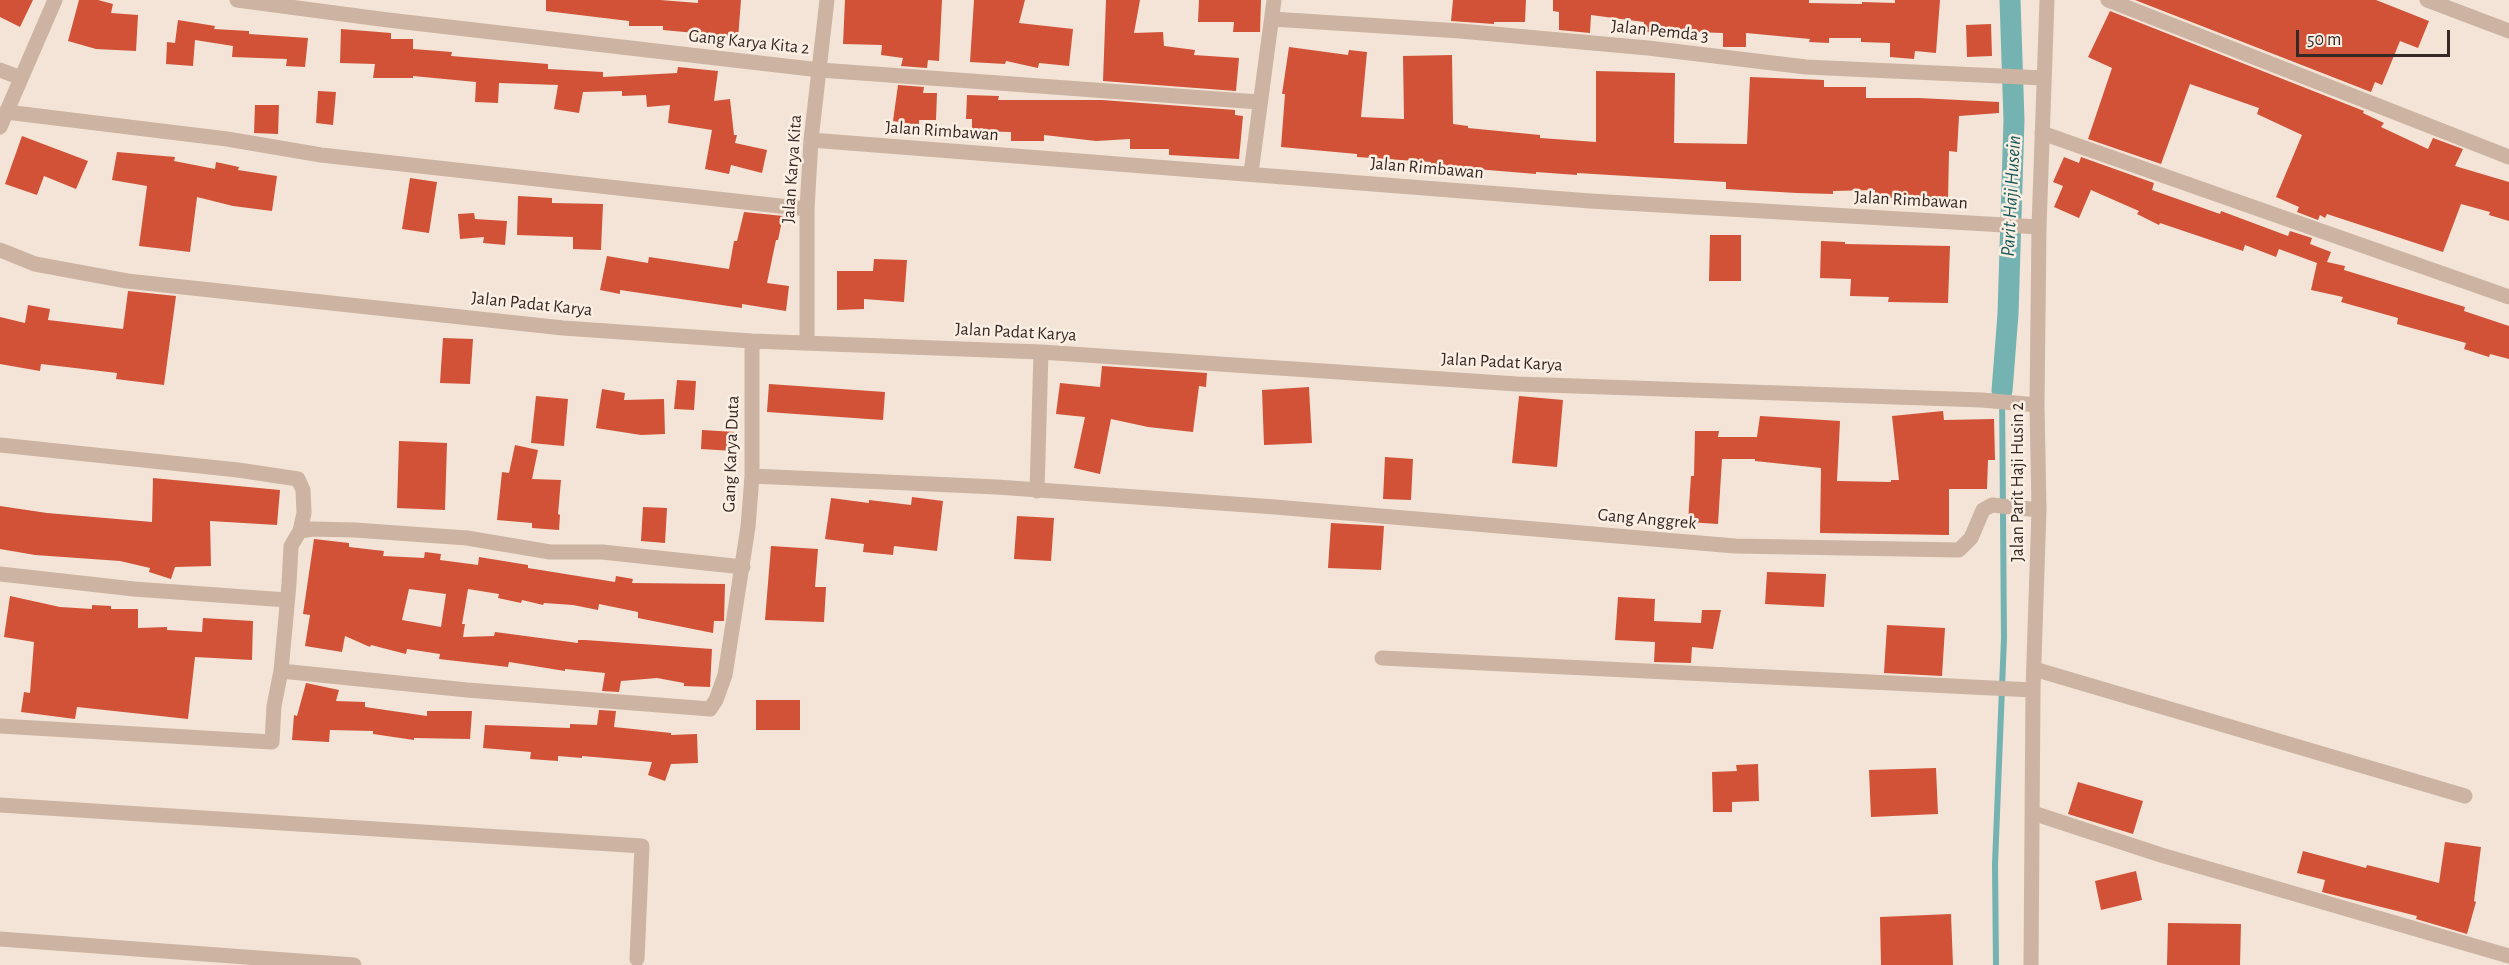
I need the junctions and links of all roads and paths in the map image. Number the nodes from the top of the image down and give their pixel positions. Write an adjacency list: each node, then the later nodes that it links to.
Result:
1 (55, 0): 12 (street)
2 (237, 0): 11 (street, Gang Karya Kita 2)
3 (827, 0): 11 (street, Jalan Karya Kita)
4 (1274, 0): 8 (street)
5 (2047, 0): 13 (street, Jalan Parit Haji Husin 2)
6 (2108, 0): 19 (street)
7 (2427, 0): 9 (street)
8 (1272, 19): 13 (street, Jalan Pemda 3); 14 (street)
9 (2509, 31)
10 (0, 70): 12 (street)
11 (820, 70): 14 (street, Gang Karya Kita 2); 18 (street, Jalan Karya Kita)
12 (21, 78): 15 (street)
13 (2044, 78): 17 (street, Jalan Parit Haji Husin 2)
14 (1259, 102): 20 (street)
15 (6, 112): 16 (street); 21 (street)
16 (0, 127)
17 (2043, 133): 22 (street, Jalan Parit Haji Husin 2); 24 (street)
18 (811, 141): 20 (street, Jalan Rimbawan); 21 (street, Jalan Karya Kita)
19 (2509, 157)
20 (1251, 173): 22 (street, Jalan Rimbawan)
21 (807, 209): 26 (street, Jalan Karya Kita)
22 (2039, 227): 28 (street, Jalan Parit Haji Husin 2)
23 (0, 250): 25 (street, Jalan Padat Karya)
24 (2509, 297)
25 (752, 341): 26 (street, Jalan Padat Karya); 30 (street, Gang Karya Duta)
26 (807, 342): 27 (street, Jalan Padat Karya)
27 (1041, 352): 28 (street, Jalan Padat Karya); 31 (street)
28 (2037, 405): 32 (street, Jalan Parit Haji Husin 2)
29 (0, 445): 33 (street)
30 (752, 476): 31 (street); 34 (street, Gang Karya Duta)
31 (1037, 491): 32 (street, Gang Anggrek)
32 (2032, 509): 38 (street, Jalan Parit Haji Husin 2)
33 (300, 531): 34 (street); 36 (street)
34 (743, 567): 39 (street, Gang Karya Duta)
35 (0, 574): 36 (street)
36 (287, 600): 39 (street)
37 (1382, 658): 40 (street)
38 (2034, 669): 40 (street, Jalan Parit Haji Husin 2); 42 (street)
39 (280, 671): 41 (street)
40 (2033, 690): 44 (street, Jalan Parit Haji Husin 2)
41 (0, 726)
42 (2465, 796)
43 (0, 805): 47 (street)
44 (2033, 813): 46 (street); 50 (street, Jalan Parit Haji Husin 2)
45 (0, 939): 48 (street)
46 (2509, 956)
47 (637, 959)
48 (233, 961): 49 (street)
49 (354, 965)
50 (2031, 965)

